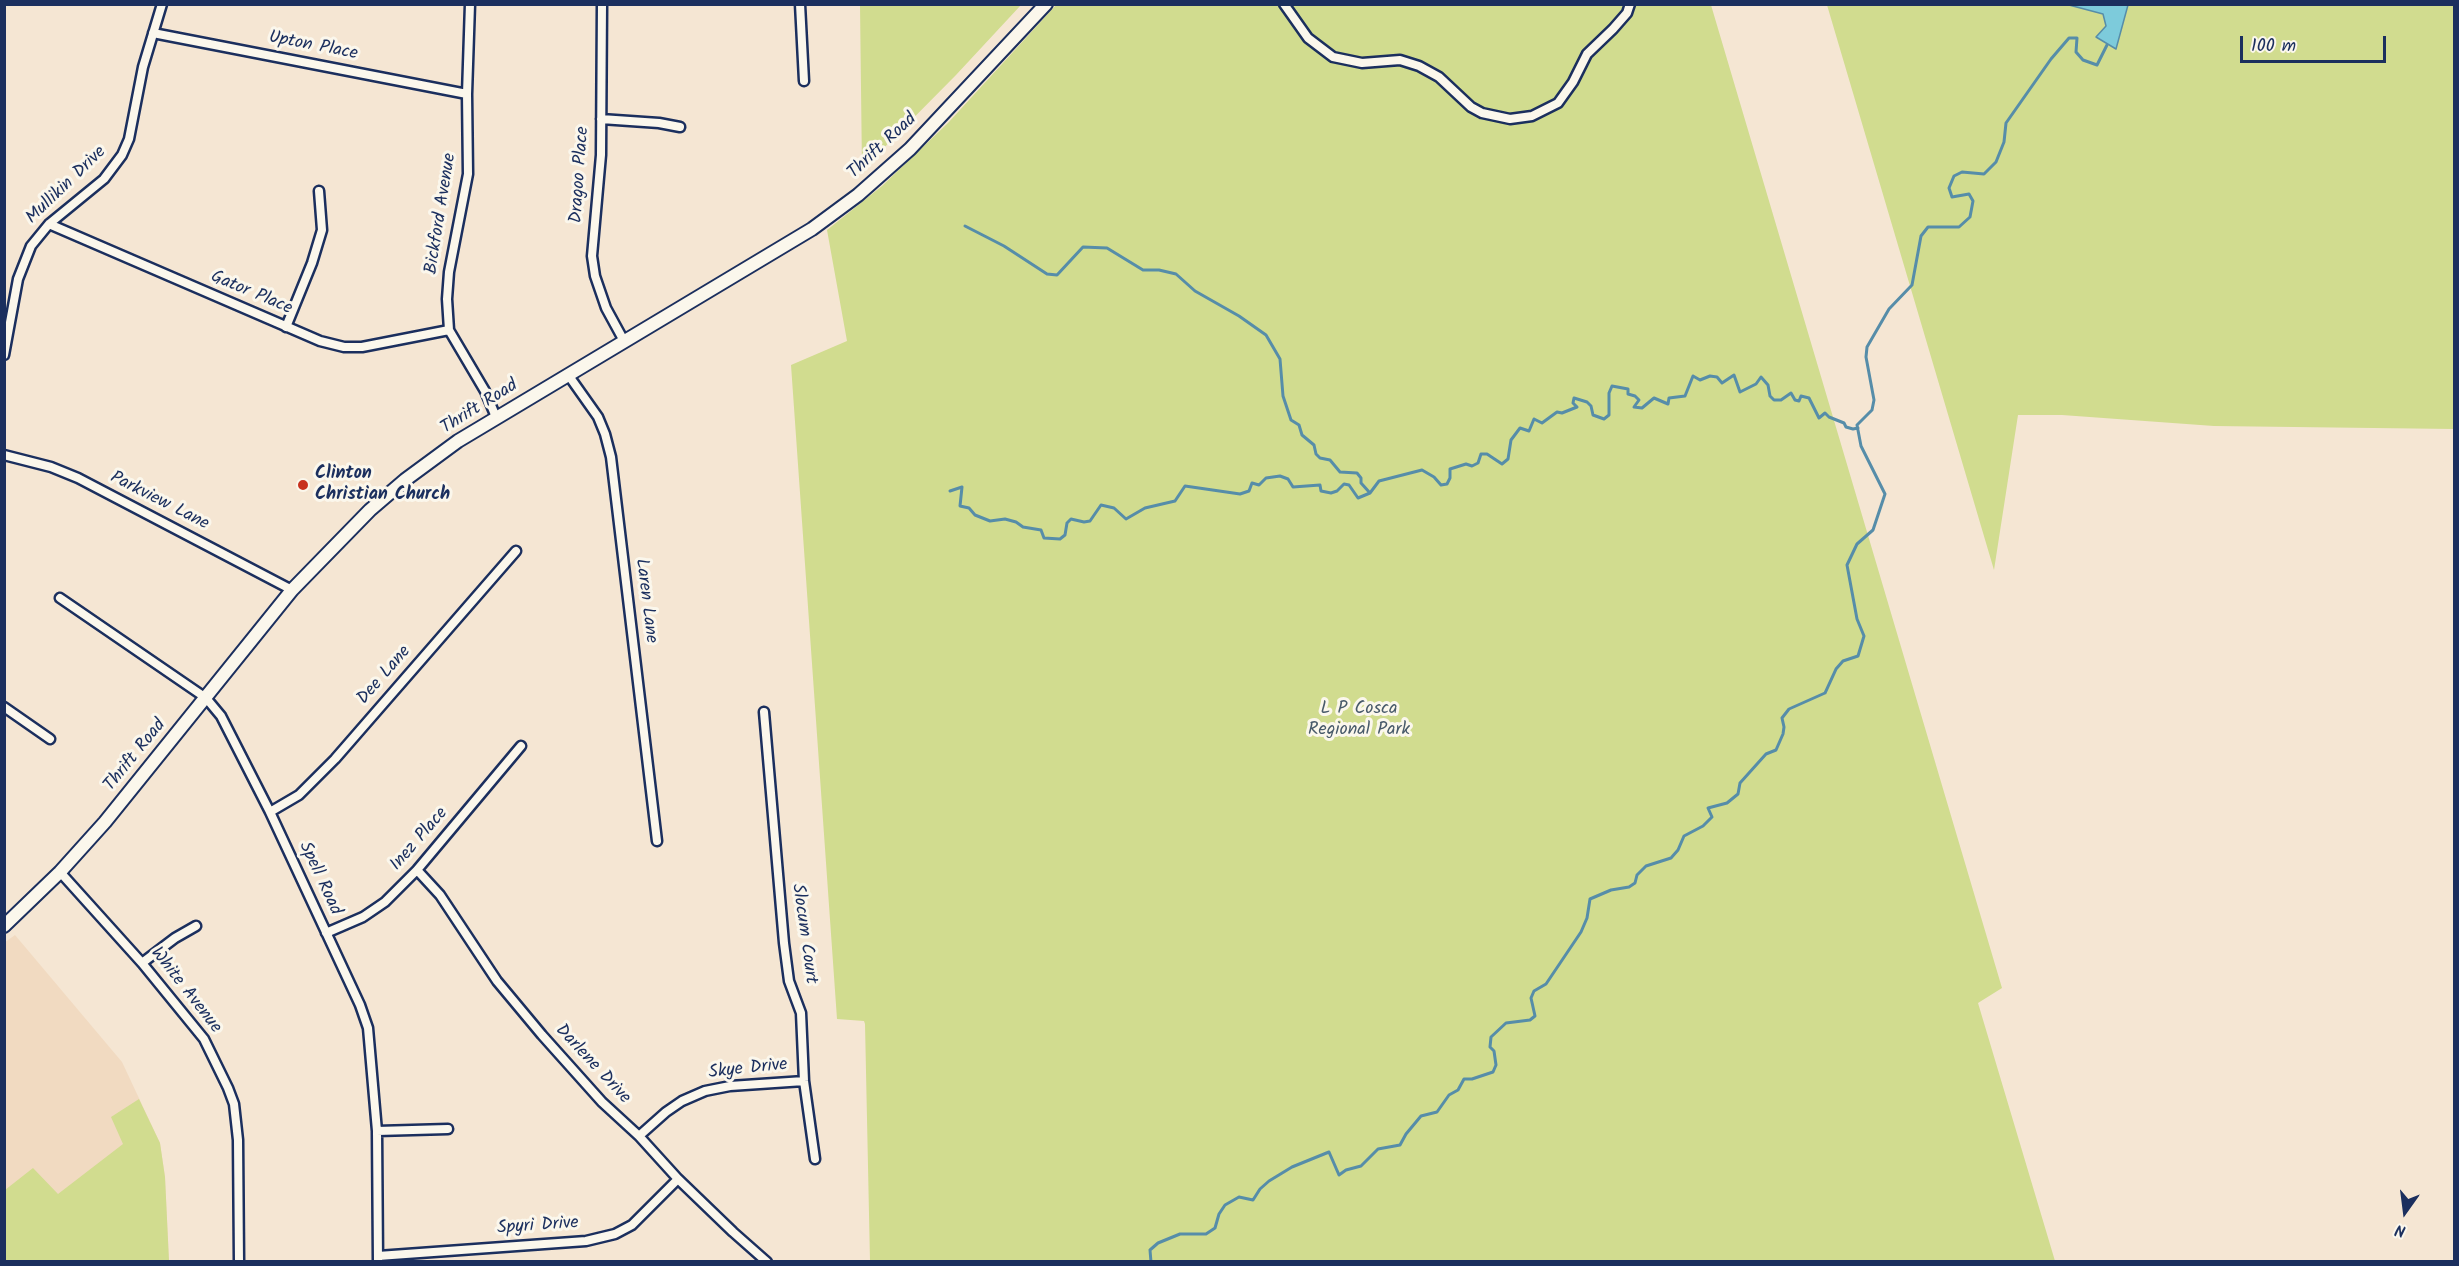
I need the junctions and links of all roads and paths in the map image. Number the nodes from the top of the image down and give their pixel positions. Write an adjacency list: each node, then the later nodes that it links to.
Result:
1 (162, 4): 8 (street, Mullikin Drive)
2 (470, 4): 10 (street, Bickford Avenue)
3 (602, 4): 11 (street, Dragoo Place)
4 (800, 4): 9 (street)
5 (1046, 4): 17 (street, Thrift Road)
6 (1284, 4): 7 (street)
7 (1630, 4)
8 (153, 33): 10 (street, Upton Place); 14 (street, Mullikin Drive)
9 (804, 81)
10 (467, 94): 16 (street, Bickford Avenue)
11 (601, 118): 12 (street); 17 (street, Dragoo Place)
12 (680, 128)
13 (319, 191): 15 (street)
14 (49, 224): 15 (street, Gator Place); 18 (street, Mullikin Drive)
15 (286, 327): 16 (street, Gator Place)
16 (449, 330): 20 (street, Bickford Avenue)
17 (624, 342): 19 (street, Thrift Road)
18 (4, 356)
19 (569, 376): 20 (street, Thrift Road); 31 (street, Laren Lane)
20 (496, 417): 23 (street, Thrift Road)
21 (4, 455): 23 (street, Parkview Lane)
22 (516, 551): 30 (street, Dee Lane)
23 (292, 590): 25 (street, Thrift Road)
24 (60, 598): 25 (street, Spell Road)
25 (206, 698): 30 (street, Spell Road); 33 (street, Thrift Road)
26 (4, 707): 28 (street)
27 (764, 712): 38 (street, Slocum Court)
28 (50, 739)
29 (521, 746): 32 (street, Inez Place)
30 (270, 812): 36 (street, Spell Road)
31 (657, 841)
32 (417, 870): 36 (street, Inez Place); 41 (street, Darlene Drive)
33 (60, 872): 34 (street, Thrift Road); 37 (street, White Avenue)
34 (4, 926)
35 (196, 926): 37 (street)
36 (326, 933): 40 (street, Spell Road)
37 (142, 963): 45 (street, White Avenue)
38 (804, 1081): 41 (street, Skye Drive); 42 (street, Slocum Court)
39 (448, 1129): 40 (street)
40 (377, 1131): 44 (street, Spell Road)
41 (639, 1136): 43 (street, Darlene Drive)
42 (815, 1159)
43 (678, 1179): 44 (street, Spyri Drive); 46 (street, Darlene Drive)
44 (378, 1259)
45 (239, 1262)
46 (767, 1262)

